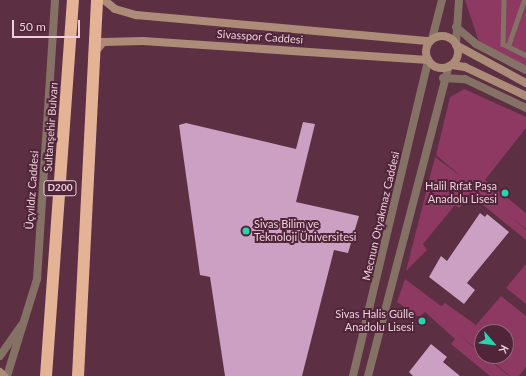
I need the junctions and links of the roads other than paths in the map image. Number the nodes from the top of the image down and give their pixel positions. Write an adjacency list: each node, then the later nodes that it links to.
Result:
1 (55, 0): 22 (street, Üçyıldız Caddesi)
2 (72, 0): 27 (highway, Sultanşehir Bulvarı / D200)
3 (97, 0): 13 (highway, D200)
4 (104, 0): 10 (street, Sivasspor Caddesi)
5 (442, 0): 10 (street)
6 (459, 0): 9 (street)
7 (504, 0): 12 (lane)
8 (524, 0): 12 (lane)
9 (456, 27): 11 (street); 17 (street)
10 (431, 40): 11 (street); 15 (street)
11 (456, 44): 16 (street); 19 (street)
12 (508, 46): 14 (lane)
13 (95, 52): 15 (street, Sivasspor Caddesi); 28 (highway, D200)
14 (526, 54)
15 (428, 60): 16 (street); 29 (street, Mecnun Otyakmaz Caddesi)
16 (450, 65): 18 (street); 20 (street)
17 (526, 70)
18 (443, 78): 21 (street); 30 (street)
19 (526, 83)
20 (526, 96)
21 (526, 108)
22 (29, 315): 23 (street); 26 (street, Üçyıldız Caddesi)
23 (0, 356)
24 (0, 372): 25 (street)
25 (4, 376)
26 (8, 376)
27 (46, 376)
28 (78, 376)
29 (353, 376)
30 (368, 376)

